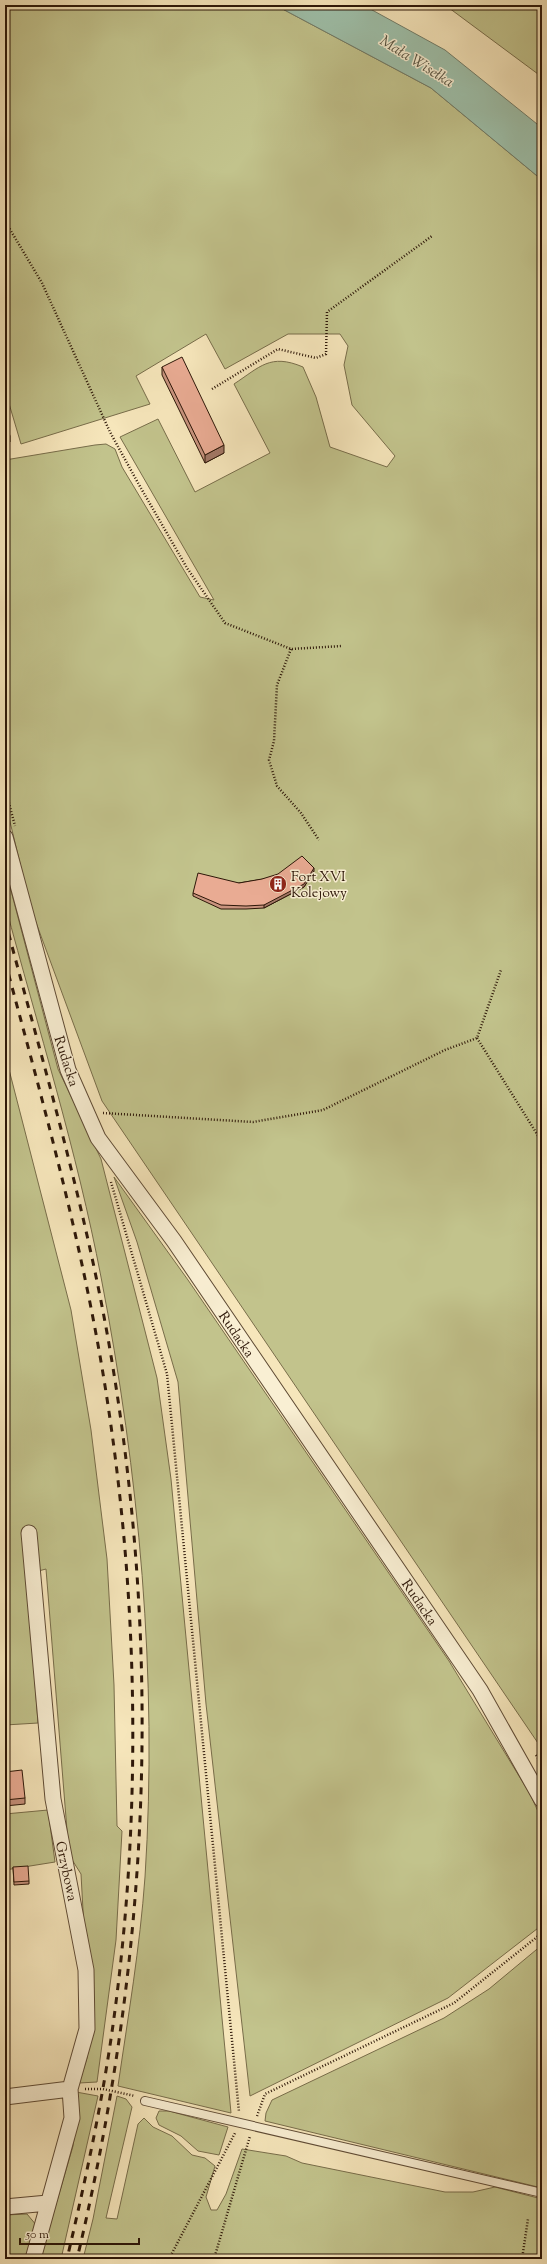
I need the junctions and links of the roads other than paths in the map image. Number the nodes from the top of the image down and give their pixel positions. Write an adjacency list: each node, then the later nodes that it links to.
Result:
1 (5, 837): 3 (street, Rudacka)
2 (29, 1533): 4 (street, Grzybowa)
3 (542, 1800)
4 (70, 2089): 5 (street); 8 (street, Grzybowa)
5 (5, 2097)
6 (145, 2100): 7 (lane)
7 (542, 2194)
8 (48, 2203): 9 (street); 10 (street, Grzybowa)
9 (5, 2207)
10 (33, 2259)

